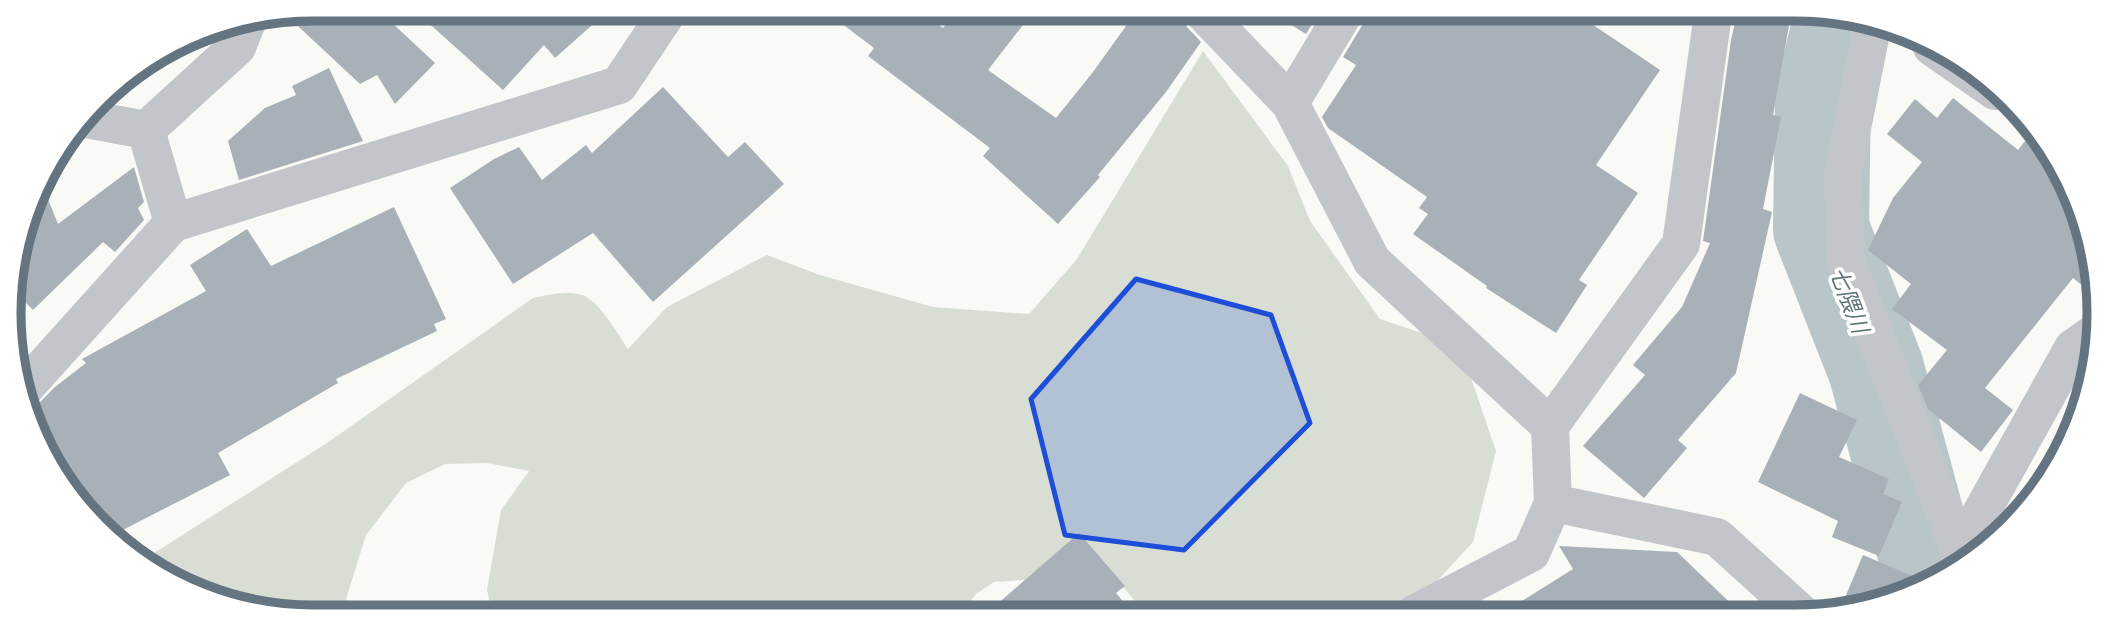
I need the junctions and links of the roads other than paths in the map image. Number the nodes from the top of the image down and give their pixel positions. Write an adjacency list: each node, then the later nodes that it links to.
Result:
1 (662, 21): 10 (street)
2 (1212, 21): 7 (street)
3 (1339, 21): 7 (street)
4 (1712, 21): 13 (street)
5 (244, 30): 9 (street)
6 (1871, 31): 16 (street)
7 (1290, 103): 13 (street)
8 (93, 120): 9 (street)
9 (146, 130): 10 (street)
10 (173, 223): 12 (street)
11 (2086, 339): 15 (street)
12 (30, 382)
13 (1550, 426): 14 (street)
14 (1553, 503): 17 (street); 18 (street)
15 (1964, 551)
16 (1960, 554)
17 (1431, 605)
18 (1792, 605)

